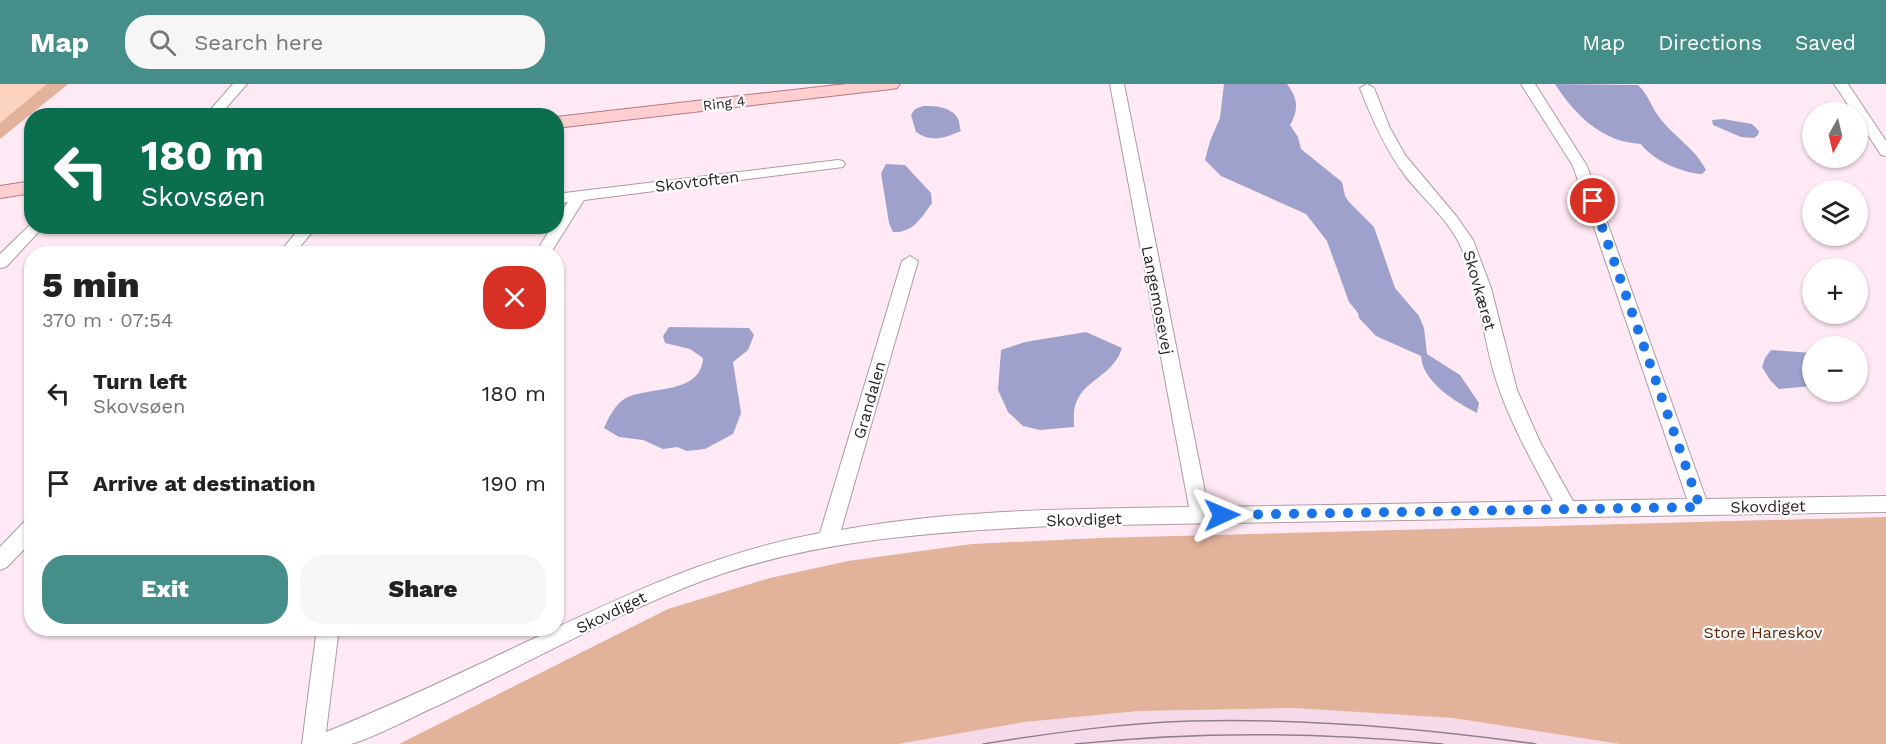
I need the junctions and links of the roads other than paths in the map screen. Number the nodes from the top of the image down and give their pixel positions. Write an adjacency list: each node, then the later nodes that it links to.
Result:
1 (240, 84): 7 (street)
2 (891, 84): 8 (main road, Ring 4)
3 (1116, 84): 24 (street, Langemosevej)
4 (1528, 84): 22 (street)
5 (1841, 84): 9 (street)
6 (1367, 88): 23 (street, Skovkæret)
7 (219, 108)
8 (564, 122)
9 (1886, 153)
10 (838, 164): 13 (street, Skovtoften)
11 (24, 188): 12 (main road)
12 (0, 192)
13 (579, 196): 14 (street, Skovtoften); 15 (street)
14 (564, 198)
15 (564, 220)
16 (29, 234): 20 (street)
17 (302, 234): 18 (street)
18 (292, 246)
19 (910, 261): 26 (street, Grandalen)
20 (0, 263)
21 (1886, 504): 22 (street, Skovdiget)
22 (1700, 507): 23 (street, Skovdiget)
23 (1567, 508): 24 (street, Skovdiget)
24 (1200, 515): 26 (street, Skovdiget)
25 (24, 536): 27 (street)
26 (828, 539): 28 (street, Skovdiget)
27 (0, 561)
28 (564, 634)
29 (327, 636): 31 (street)
30 (560, 636): 32 (street, Skovdiget)
31 (313, 744)
32 (324, 744)

